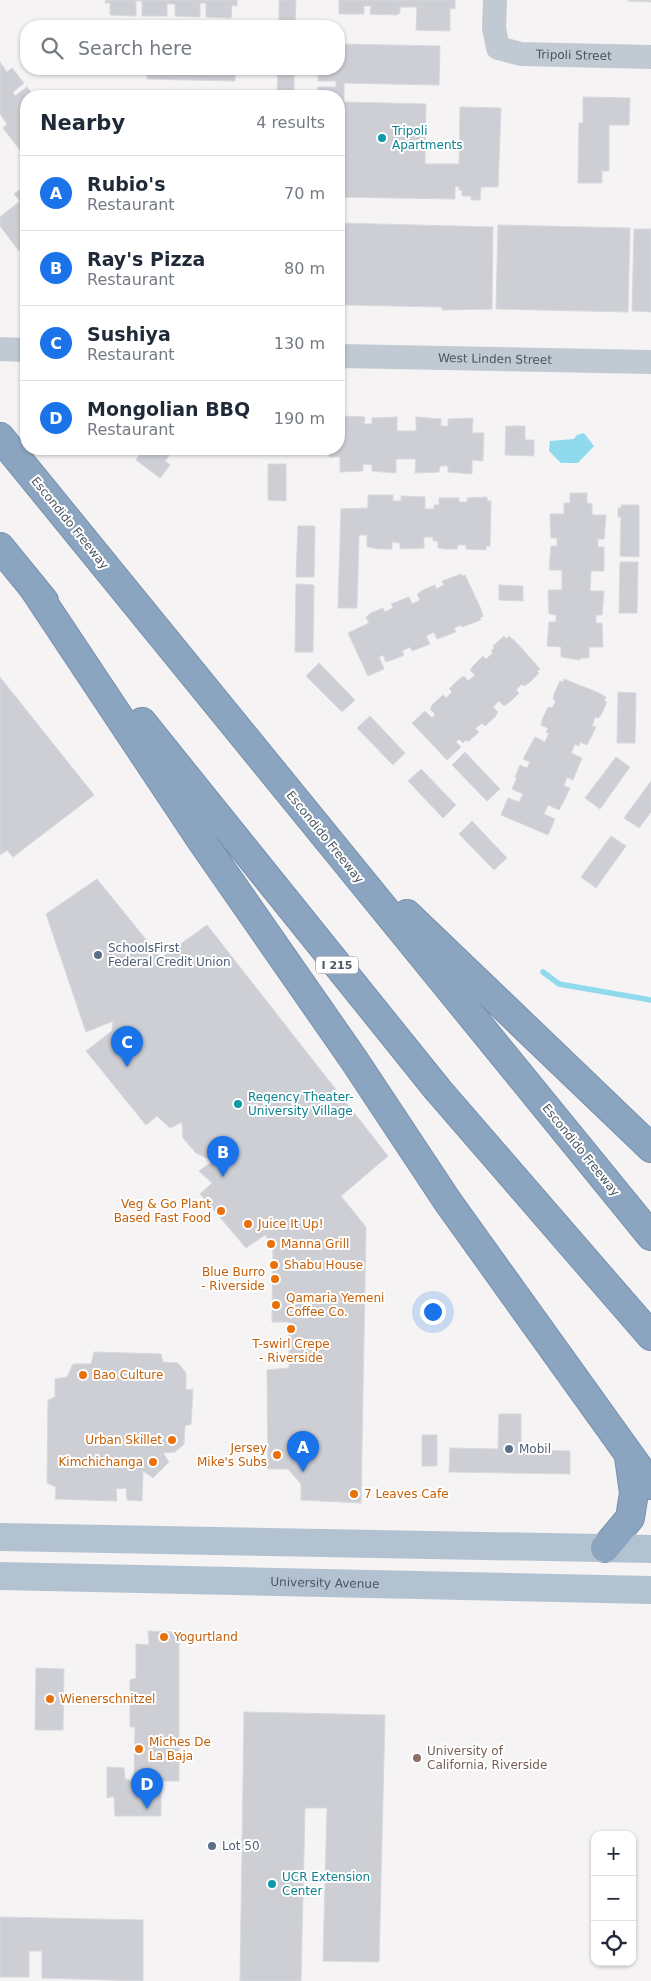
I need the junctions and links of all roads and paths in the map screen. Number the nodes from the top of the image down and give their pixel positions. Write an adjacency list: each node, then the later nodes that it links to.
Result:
1 (495, 0): 2 (street, Tripoli Street)
2 (651, 57)
3 (0, 349): 4 (street)
4 (20, 350)
5 (345, 356): 6 (street, West Linden Street)
6 (651, 362)
7 (0, 437): 10 (highway, Escondido Freeway)
8 (0, 547): 9 (highway, I 215)
9 (32, 586): 13 (highway, I 215); 14 (highway)
10 (322, 834): 11 (highway); 12 (highway, Escondido Freeway)
11 (651, 1148)
12 (651, 1236)
13 (651, 1336)
14 (628, 1454): 15 (highway); 17 (highway)
15 (651, 1485)
16 (0, 1536): 17 (main road)
17 (605, 1548): 18 (main road)
18 (651, 1548)
19 (0, 1576): 20 (main road, University Avenue)
20 (651, 1590)

